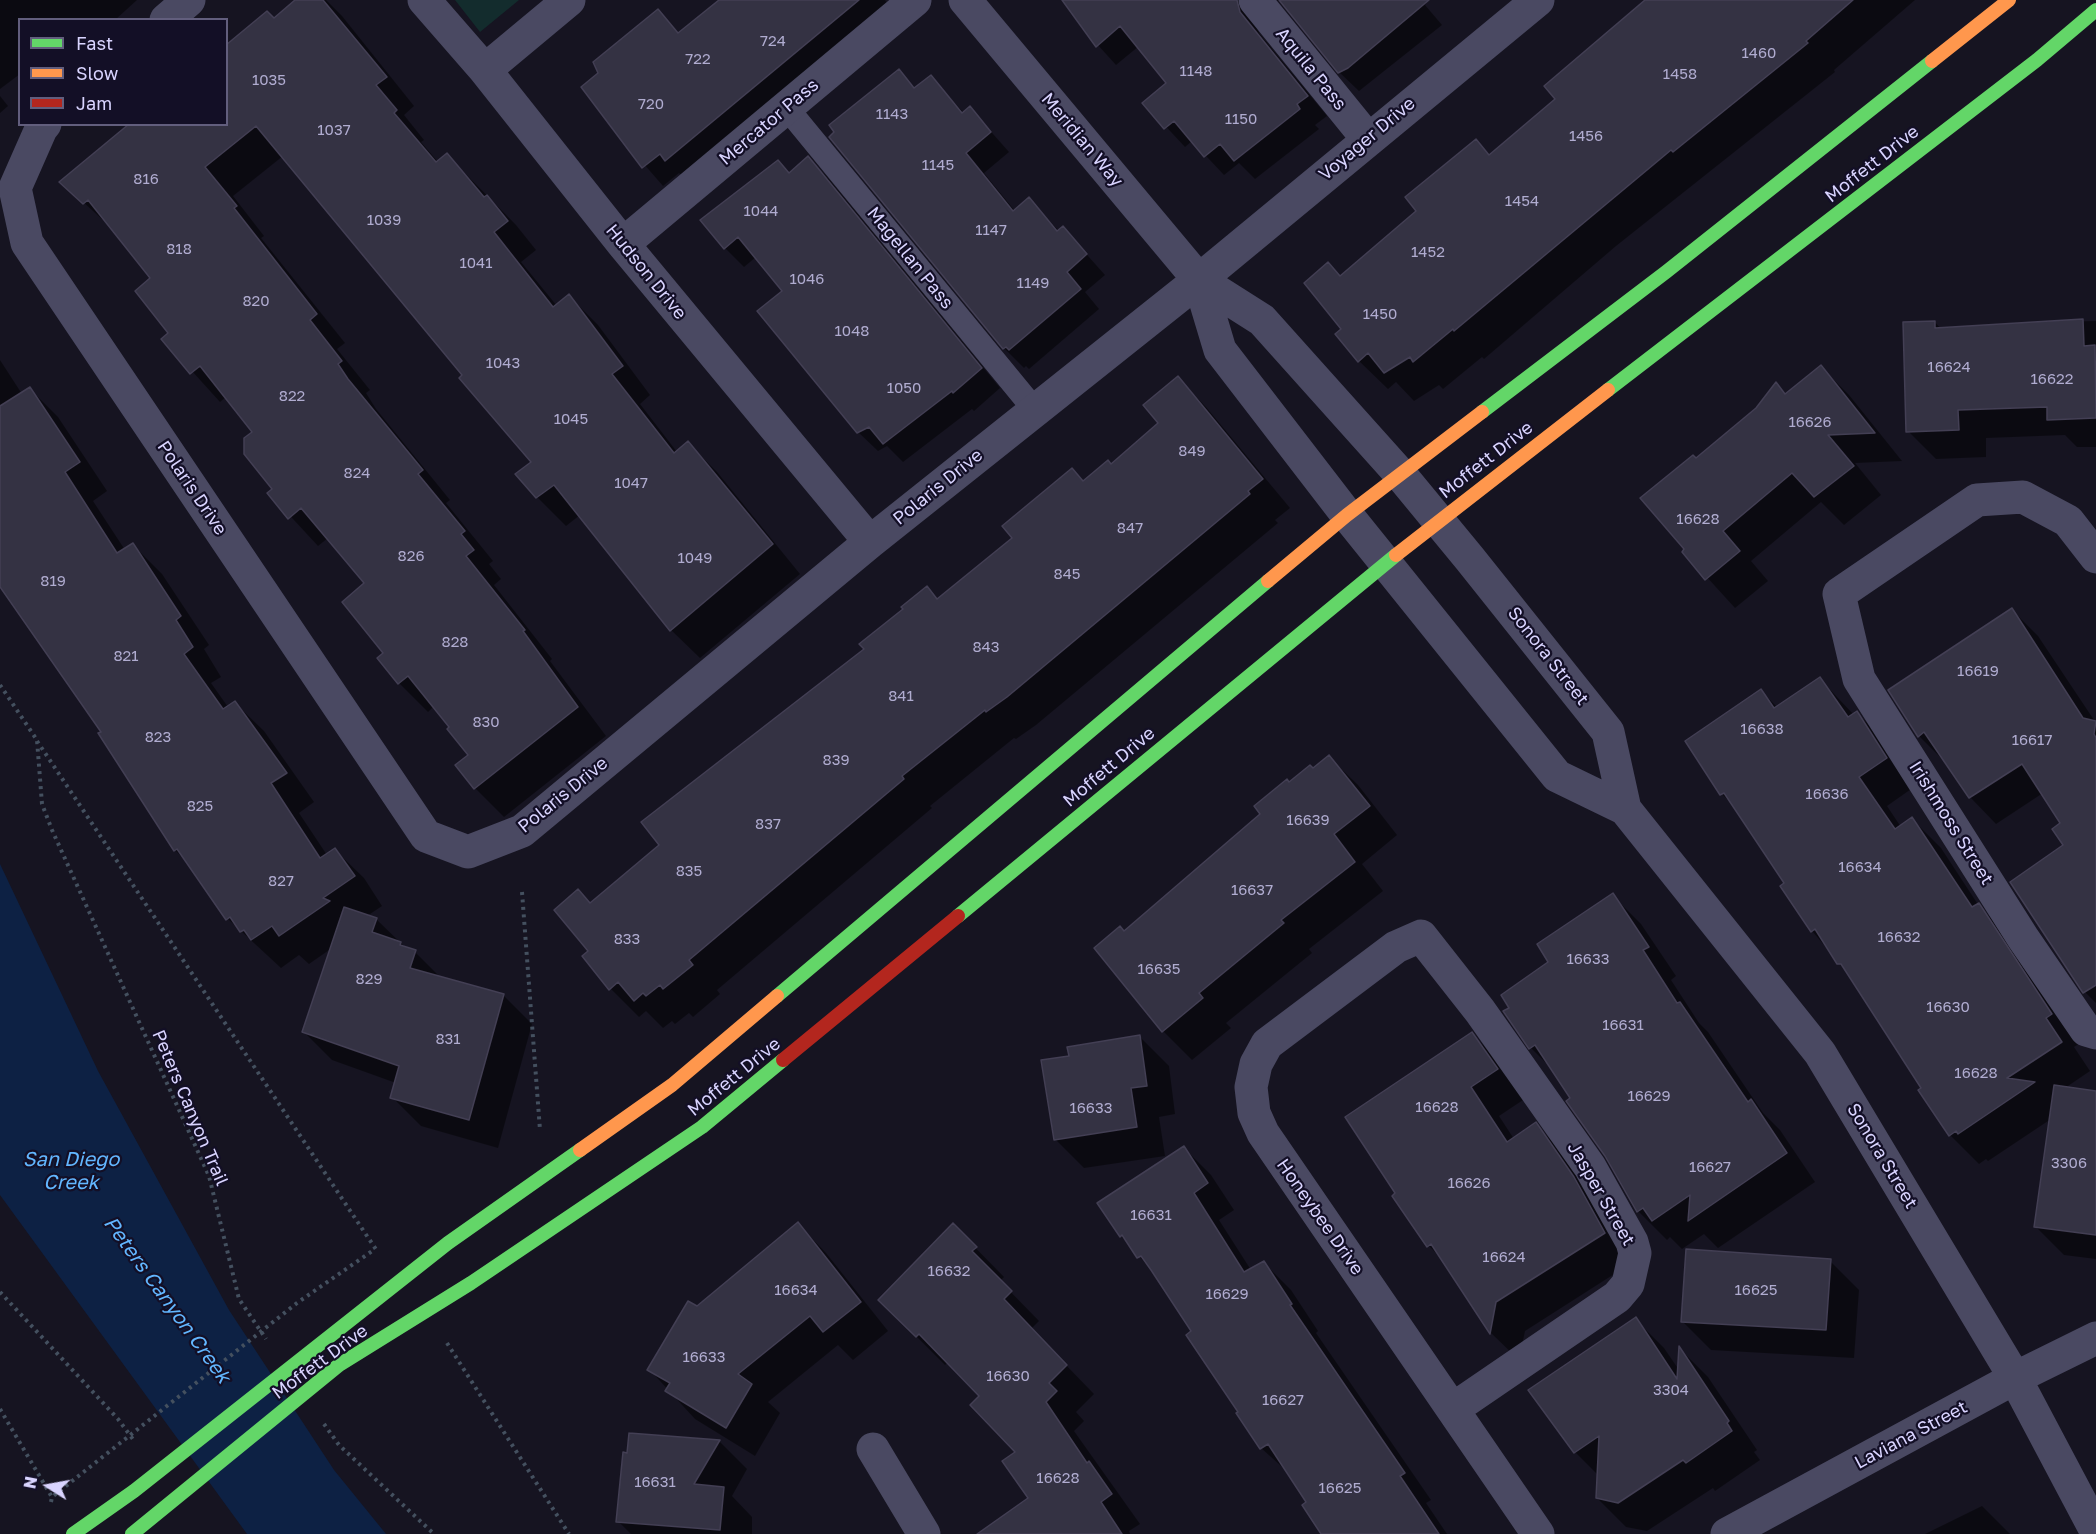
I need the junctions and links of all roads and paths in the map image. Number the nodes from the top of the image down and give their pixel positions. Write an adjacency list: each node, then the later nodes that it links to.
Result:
1 (189, 0): 10 (street)
2 (424, 0): 11 (street, Hudson Drive)
3 (569, 0): 11 (street)
4 (915, 0): 12 (street, Mercator Pass)
5 (965, 0): 16 (street, Meridian Way)
6 (1255, 0): 14 (street, Aquila Pass)
7 (2009, 0): 18 (street, Moffett Drive)
8 (1533, 1): 14 (street, Voyager Drive)
9 (2096, 10): 20 (street, Moffett Drive)
10 (168, 18)
11 (485, 70): 15 (street, Hudson Drive)
12 (786, 107): 15 (street, Mercator Pass); 17 (lane, Magellan Pass)
13 (43, 126): 21 (street, Polaris Drive)
14 (1367, 138): 16 (street, Voyager Drive)
15 (623, 244): 21 (street, Hudson Drive)
16 (1199, 280): 17 (street, Polaris Drive); 18 (street, Meridian Way); 19 (street, Meridian Way)
17 (1034, 409): 21 (street, Polaris Drive)
18 (1400, 474): 19 (street, Moffett Drive); 20 (street, Meridian Way)
19 (1347, 515): 23 (street, Meridian Way); 42 (street, Moffett Drive)
20 (1438, 520): 23 (street, Moffett Drive); 26 (street, Sonora Street)
21 (870, 542)
22 (2096, 557): 29 (street, Irishmoss Street)
23 (1386, 562): 26 (street, Sonora Street); 43 (street, Moffett Drive)
24 (0, 685): 25 (path, Peters Canyon Trail)
25 (37, 740): 34 (path, Peters Canyon Trail); 36 (path)
26 (1625, 809): 35 (street, Sonora Street)
27 (522, 892): 30 (path)
28 (1421, 936): 37 (street, Honeybee Drive); 37 (street, Jasper Street)
29 (2096, 1033)
30 (540, 1130)
31 (0, 1292): 39 (path)
32 (2096, 1338): 35 (street, Laviana Street)
33 (445, 1340): 45 (path)
34 (272, 1348)
35 (2015, 1378): 41 (street, Sonora Street); 48 (street, Laviana Street)
36 (0, 1409)
37 (1453, 1409): 47 (street, Honeybee Drive)
38 (319, 1416): 44 (path)
39 (140, 1448)
40 (873, 1449): 46 (street)
41 (2096, 1531)
42 (73, 1534)
43 (132, 1534)
44 (434, 1534)
45 (569, 1534)
46 (924, 1534)
47 (1538, 1534)
48 (1727, 1534)

